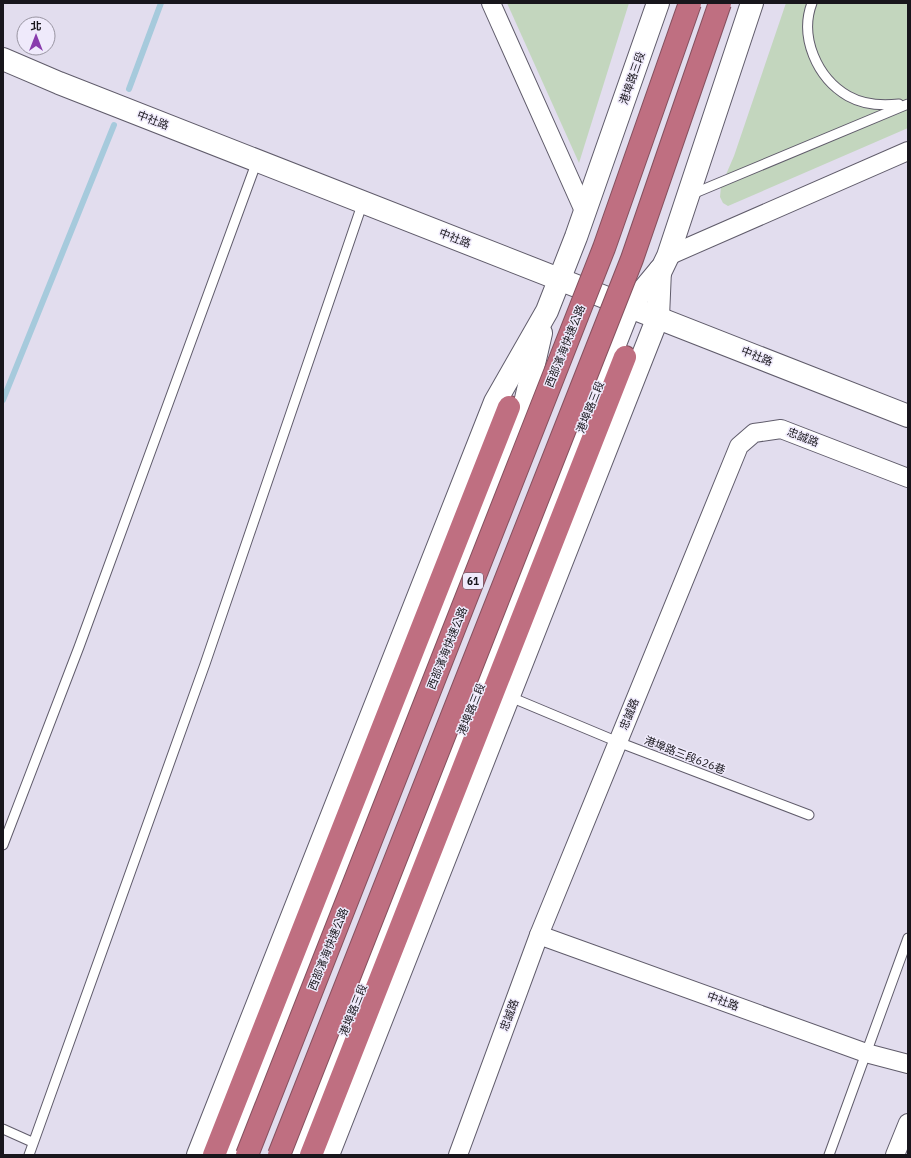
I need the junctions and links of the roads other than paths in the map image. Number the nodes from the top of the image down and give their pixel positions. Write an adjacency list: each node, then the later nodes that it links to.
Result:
1 (491, 3): 13 (street)
2 (658, 3): 13 (street, 港埠路三段)
3 (690, 3): 37 (highway, 西部濱海快速公路 / 61, bridge)
4 (720, 3): 38 (highway, bridge)
5 (752, 3): 11 (street, 港埠路三段)
6 (812, 3): 8 (lane)
7 (3, 59): 10 (street, 中社路)
8 (908, 103): 11 (lane)
9 (908, 151): 14 (street)
10 (257, 161): 12 (street, 中社路); 25 (lane)
11 (689, 196): 14 (street, 港埠路三段)
12 (363, 202): 15 (street, 中社路); 32 (lane)
13 (585, 213): 15 (street, 港埠路三段)
14 (664, 263): 17 (street, 港埠路三段)
15 (560, 278): 16 (street, 港埠路三段); 17 (street, 中社路)
16 (547, 311): 19 (street, 港埠路三段); 34 (street, 港埠路三段); 36 (street, 港埠路三段)
17 (644, 311): 18 (street, 港埠路三段); 20 (street, 中社路); 22 (street, 港埠路三段); 39 (street, 港埠路三段)
18 (626, 357): 40 (highway)
19 (509, 407): 35 (highway)
20 (908, 416)
21 (908, 478): 23 (street, 忠誠路)
22 (508, 696): 23 (lane, 港埠路三段626巷); 41 (street, 港埠路三段)
23 (618, 742): 24 (lane, 港埠路三段626巷); 26 (street, 忠誠路)
24 (809, 815)
25 (3, 845)
26 (539, 935): 28 (street, 中社路); 42 (street, 忠誠路)
27 (908, 938): 28 (lane)
28 (866, 1052): 29 (street, 中社路); 43 (lane)
29 (908, 1064)
30 (908, 1123): 44 (street)
31 (3, 1129): 32 (lane)
32 (32, 1142): 33 (lane)
33 (29, 1155)
34 (198, 1155)
35 (214, 1155)
36 (230, 1155)
37 (247, 1155)
38 (279, 1155)
39 (295, 1155)
40 (311, 1155)
41 (328, 1155)
42 (458, 1155)
43 (829, 1155)
44 (895, 1155)

